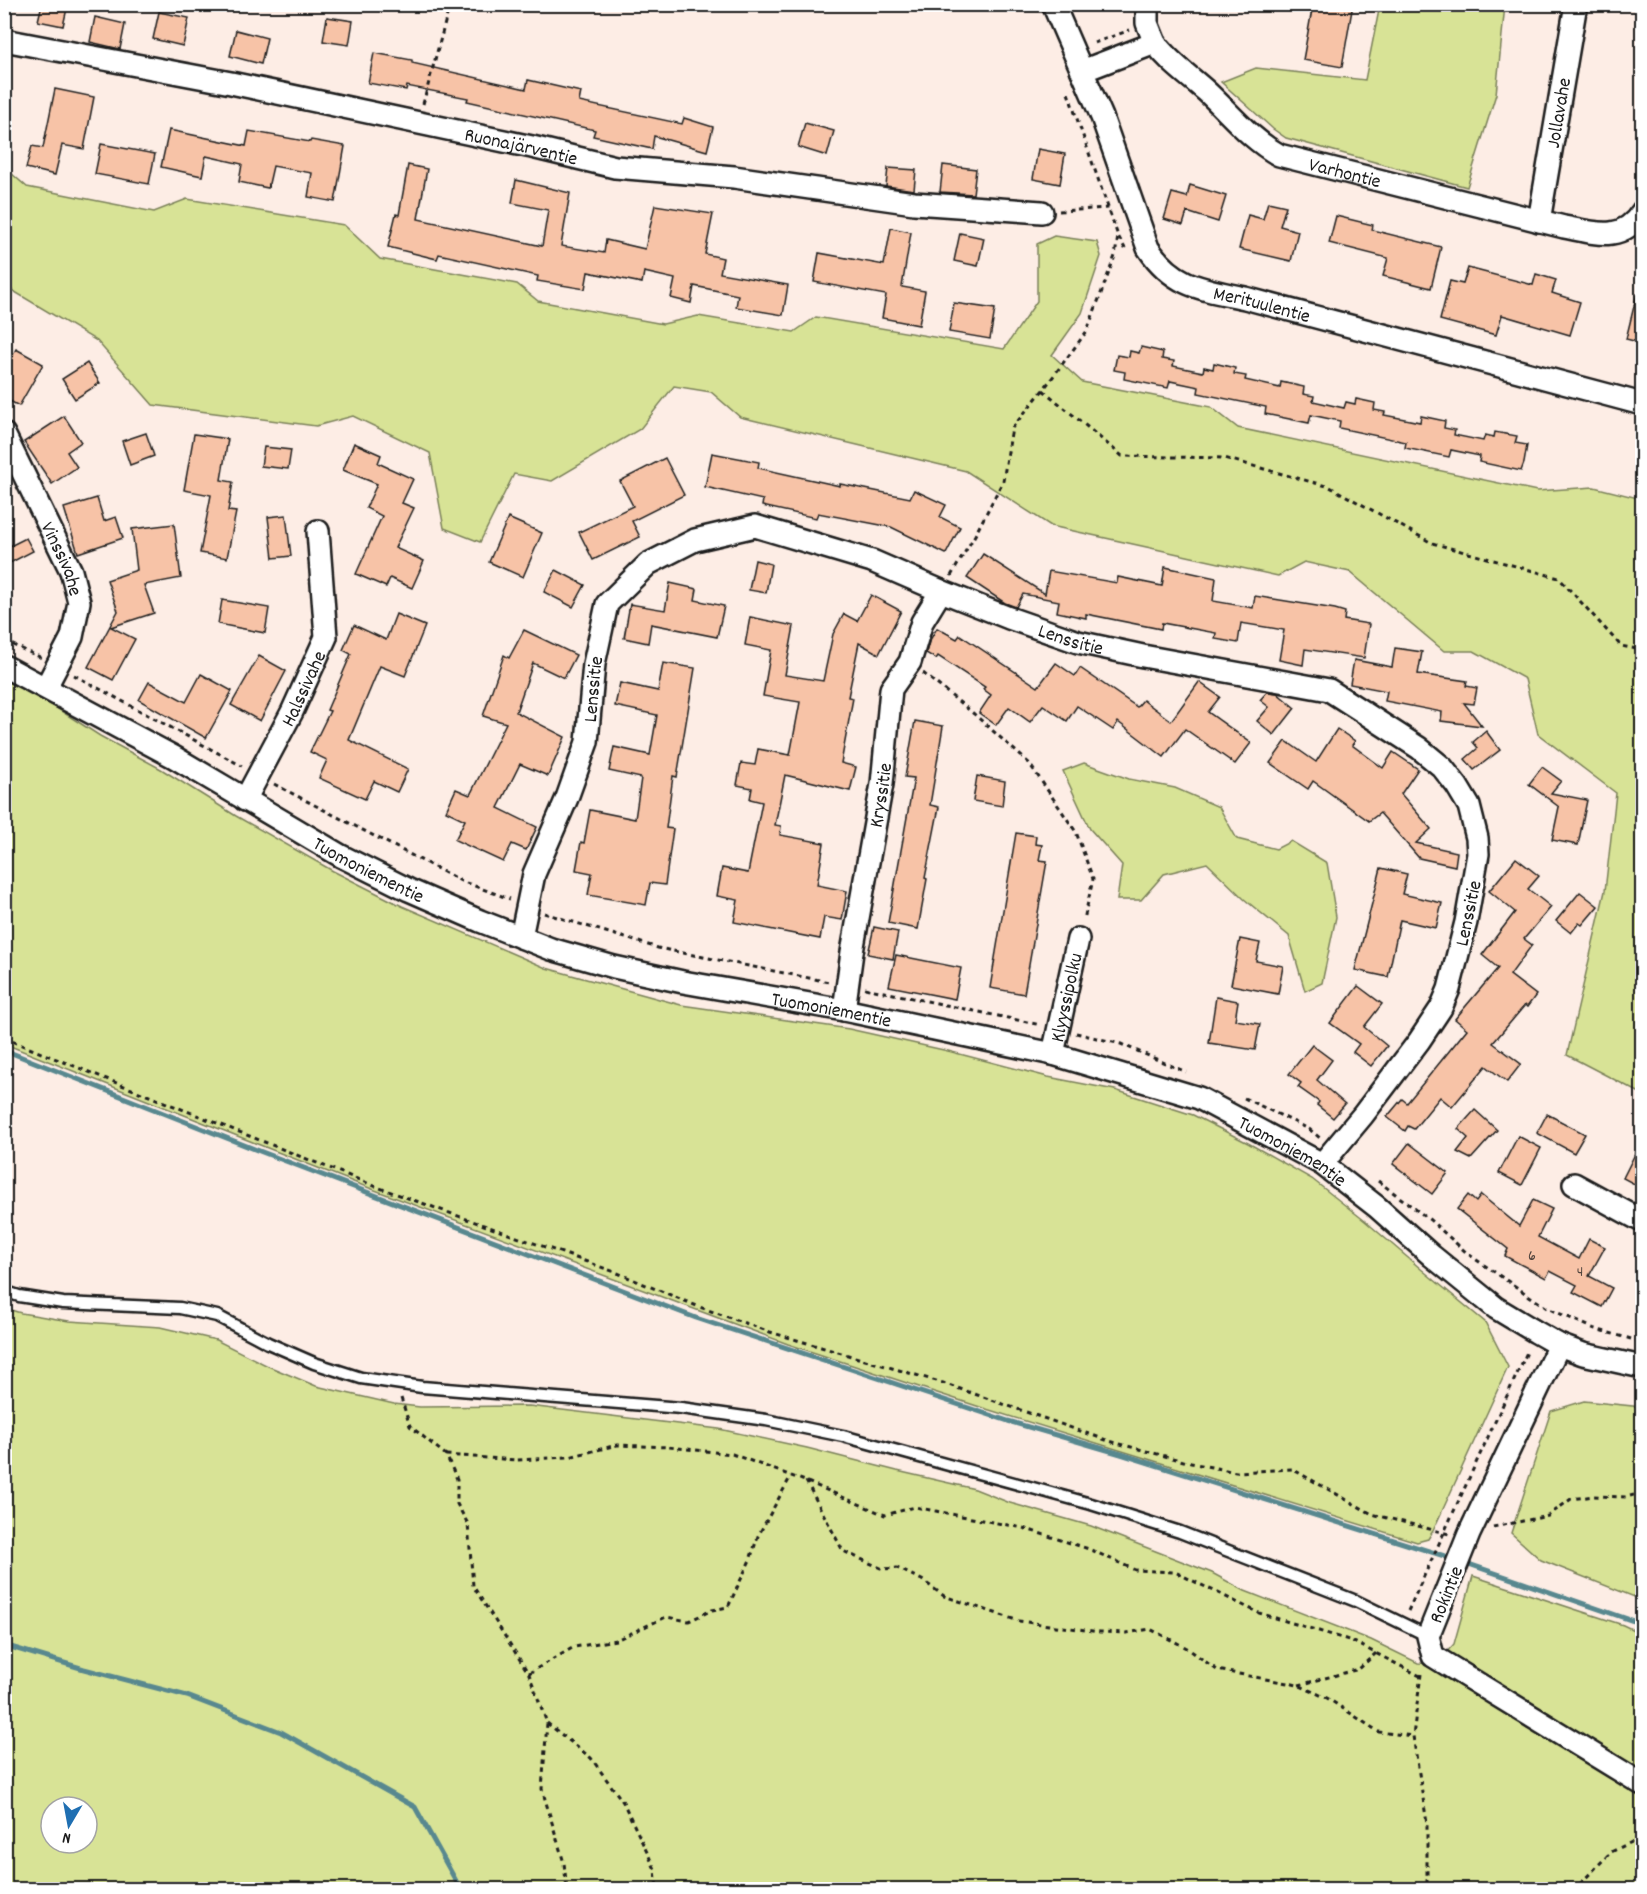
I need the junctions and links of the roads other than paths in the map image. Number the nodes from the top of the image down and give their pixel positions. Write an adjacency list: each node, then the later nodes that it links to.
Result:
1 (1053, 4): 6 (street, Merituulentie)
2 (1147, 4): 5 (street)
3 (1576, 4): 9 (street, Jollavahe)
4 (4, 40): 7 (street, Ruonajärventie)
5 (1155, 43): 6 (street); 9 (street, Varhontie)
6 (1082, 71): 10 (street, Merituulentie)
7 (1042, 212)
8 (1642, 212): 9 (street, Varhontie)
9 (1539, 221)
10 (1642, 404)
11 (4, 434): 15 (street, Vinssivahe)
12 (318, 531): 16 (street, Halssivahe)
13 (941, 591): 17 (street, Lenssitie); 19 (street, Kryssitie); 21 (street, Lenssitie)
14 (4, 666): 15 (street, Tuomoniementie)
15 (46, 687): 16 (street, Tuomoniementie)
16 (245, 800): 17 (street, Tuomoniementie)
17 (521, 937): 19 (street, Tuomoniementie)
18 (1078, 939): 20 (street, Klyyssipolku)
19 (844, 1010): 20 (street, Tuomoniementie)
20 (1053, 1054): 21 (street, Tuomoniementie)
21 (1322, 1164): 25 (street, Tuomoniementie)
22 (1574, 1184): 23 (street)
23 (1642, 1221)
24 (4, 1292): 27 (lane)
25 (1559, 1345): 26 (street, Tuomoniementie); 27 (street, Rokintie)
26 (1642, 1367)
27 (1431, 1646): 28 (street)
28 (1642, 1784)

